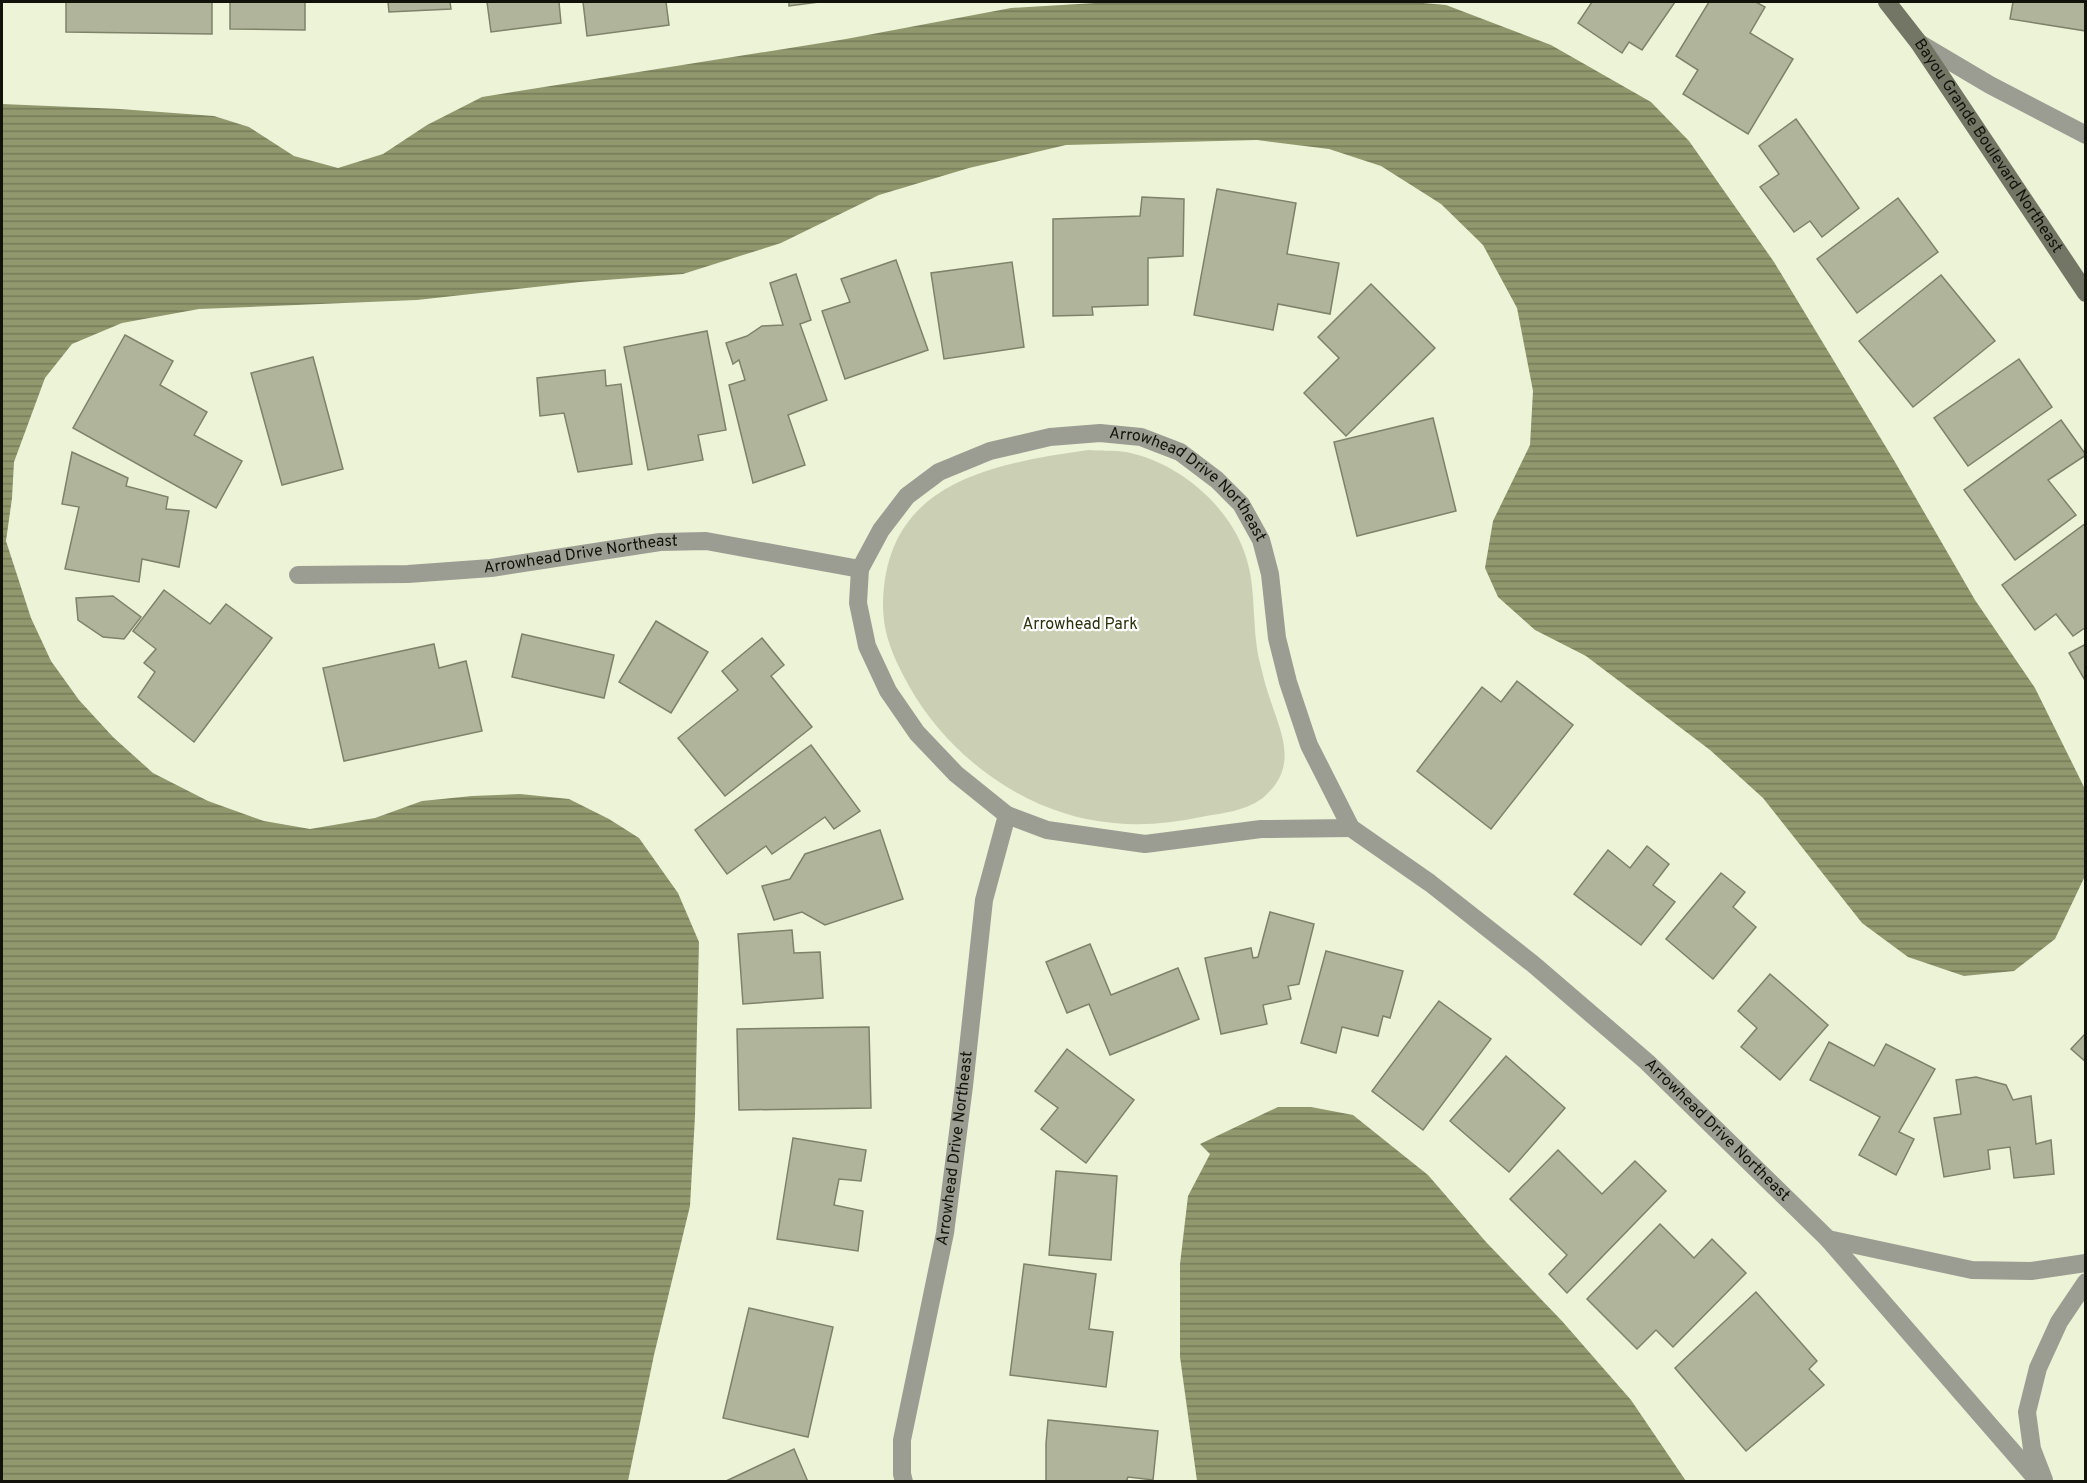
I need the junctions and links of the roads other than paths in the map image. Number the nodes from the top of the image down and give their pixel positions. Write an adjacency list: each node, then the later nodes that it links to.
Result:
1 (1887, 2): 2 (street, Bayou Grande Boulevard Northeast)
2 (1919, 43): 3 (street); 4 (street, Bayou Grande Boulevard Northeast)
3 (2085, 135)
4 (2085, 293)
5 (860, 569): 6 (street, Arrowhead Drive Northeast); 7 (street, Arrowhead Drive Northeast); 8 (street, Arrowhead Drive Northeast)
6 (298, 575)
7 (1006, 815): 8 (street, Arrowhead Drive Northeast); 12 (street, Arrowhead Drive Northeast)
8 (1351, 828): 9 (street, Arrowhead Drive Northeast)
9 (1828, 1239): 10 (street); 13 (street, Arrowhead Drive Northeast)
10 (2085, 1263)
11 (2085, 1282): 14 (street)
12 (904, 1482)
13 (2039, 1482)
14 (2045, 1482)

